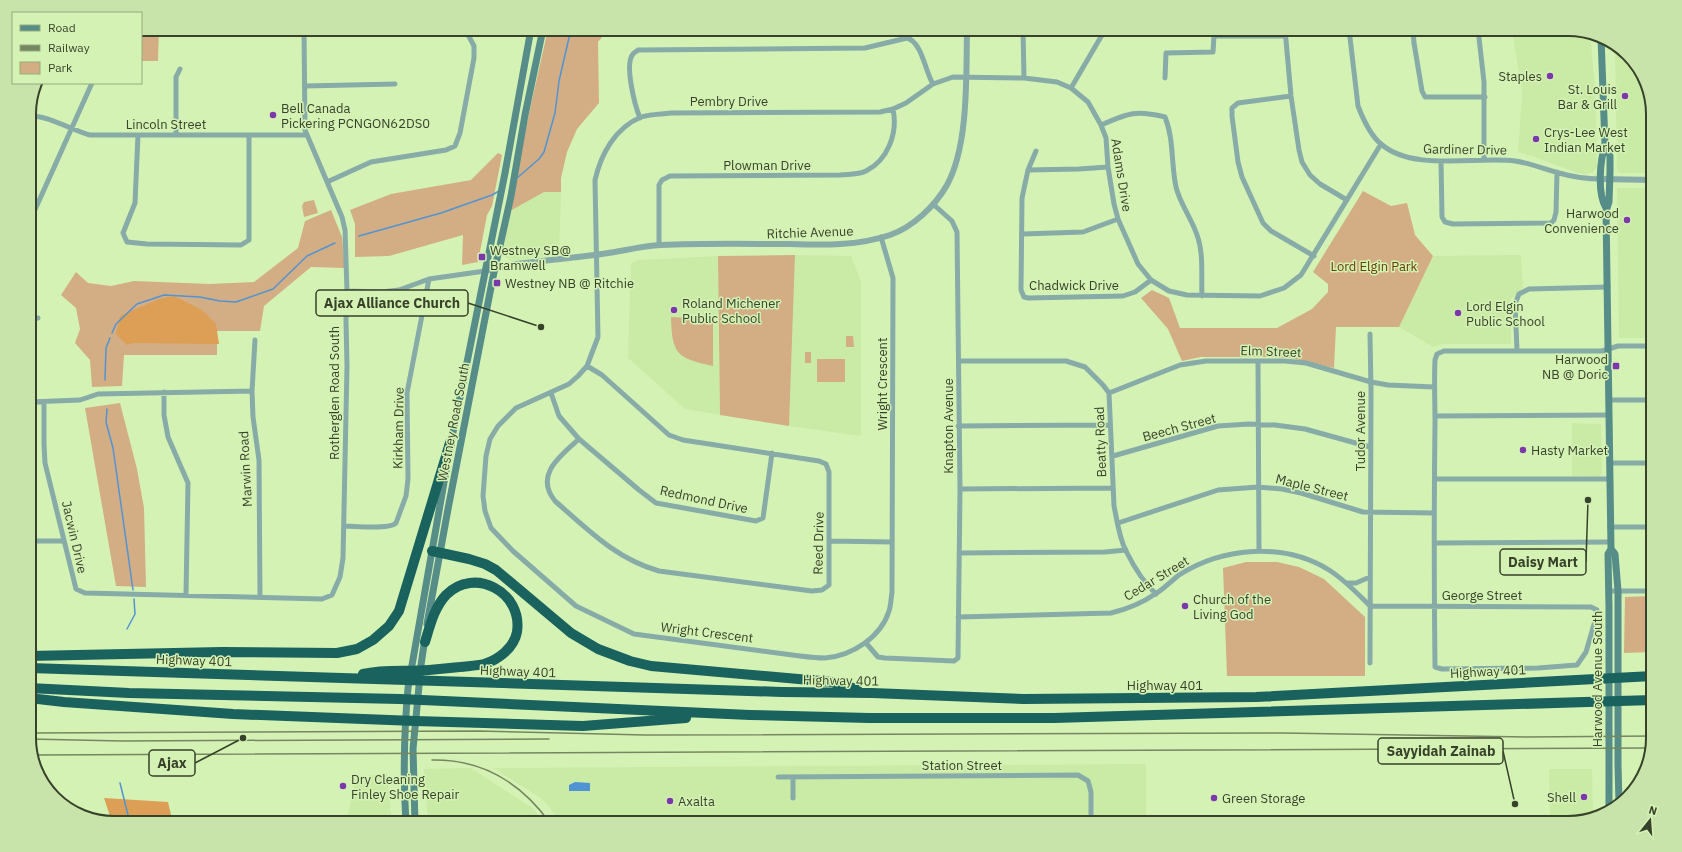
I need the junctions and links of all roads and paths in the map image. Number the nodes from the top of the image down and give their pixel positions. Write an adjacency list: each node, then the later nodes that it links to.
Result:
1 (304, 36): 21 (street, Rotherglen Road South)
2 (469, 36): 45 (street)
3 (530, 36): 57 (main road, Westney Road South)
4 (542, 36): 56 (main road, Westney Road South)
5 (967, 36): 15 (street, Ritchie Avenue)
6 (1023, 36): 16 (street)
7 (1101, 36): 22 (street)
8 (1214, 36): 9 (street); 17 (street)
9 (1286, 36): 23 (street)
10 (1350, 36): 34 (street, Gardiner Drive)
11 (1414, 36): 24 (street)
12 (1479, 36): 24 (street)
13 (1600, 43): 35 (main road, Harwood Avenue South)
14 (180, 69): 31 (street)
15 (966, 77): 16 (street, Adams Drive); 20 (street, Pembry Drive); 47 (street, Ritchie Avenue)
16 (1024, 78): 22 (street, Adams Drive)
17 (1166, 78)
18 (92, 84): 29 (street)
19 (395, 84): 21 (street)
20 (934, 84): 25 (street, Pembry Drive); 27 (street)
21 (305, 86): 33 (street, Rotherglen Road South)
22 (1071, 88): 28 (street, Adams Drive)
23 (1291, 96): 46 (street); 55 (street)
24 (1485, 97): 37 (street)
25 (893, 109): 27 (street, Pembry Drive); 53 (street, Plowman Drive)
26 (36, 117): 29 (street, Lincoln Street)
27 (640, 118): 54 (street, Pembry Drive)
28 (1102, 125): 39 (street, Adams Drive); 62 (street)
29 (71, 130): 30 (street, Lincoln Street); 48 (street)
30 (138, 135): 31 (street, Lincoln Street); 32 (street)
31 (176, 135): 32 (street, Lincoln Street)
32 (249, 135): 33 (street, Lincoln Street)
33 (306, 135): 45 (street, Rotherglen Road South)
34 (1381, 144): 38 (street, Gardiner Drive); 46 (street, Adams Drive)
35 (1605, 145): 42 (main road, Harwood Avenue South); 43 (main road, Harwood Avenue South)
36 (1036, 151): 40 (street, Chadwick Drive)
37 (1484, 160): 38 (street, Gardiner Drive); 41 (street, Gardiner Drive)
38 (1441, 161): 41 (street)
39 (1108, 167): 40 (street); 50 (street, Adams Drive)
40 (1028, 170): 51 (street, Chadwick Drive)
41 (1557, 172): 42 (street, Gardiner Drive)
42 (1601, 179): 43 (street); 49 (main road, Harwood Avenue South)
43 (1610, 180): 44 (street); 49 (main road, Harwood Avenue South)
44 (1646, 180)
45 (327, 182): 61 (street, Rotherglen Road South)
46 (1347, 200): 55 (street, Adams Drive)
47 (933, 204): 52 (street, Ritchie Avenue); 68 (street, Knapton Avenue)
48 (36, 208)
49 (1606, 208): 60 (main road, Harwood Avenue South)
50 (1118, 219): 51 (street); 59 (street, Adams Drive)
51 (1023, 234): 59 (street, Chadwick Drive)
52 (881, 237): 53 (street, Ritchie Avenue); 107 (street, Wright Crescent)
53 (659, 245): 54 (street, Ritchie Avenue)
54 (595, 255): 56 (street, Ritchie Avenue); 70 (street, Wright Crescent)
55 (1314, 256): 62 (street, Adams Drive)
56 (495, 268): 57 (street, Ritchie Avenue); 112 (main road, Westney Road South)
57 (485, 271): 58 (street); 87 (main road, Westney Road South)
58 (430, 279): 61 (street); 101 (street, Kirkham Drive)
59 (1151, 280): 62 (street, Adams Drive)
60 (1608, 288): 66 (main road, Harwood Avenue South); 67 (street)
61 (347, 290): 101 (street, Rotherglen Road South)
62 (1202, 296)
63 (1370, 334): 71 (street, Tudor Avenue)
64 (255, 340): 73 (street, Marwin Road)
65 (1646, 346): 66 (street)
66 (1609, 349): 67 (street); 77 (main road, Harwood Avenue South)
67 (1516, 350): 72 (street)
68 (959, 361): 76 (street, Beatty Road); 85 (street, Knapton Avenue)
69 (1258, 361): 71 (street, Elm Street); 76 (street, Elm Street); 83 (street)
70 (587, 366): 75 (street, Wright Crescent); 89 (street, Reed Drive)
71 (1371, 382): 72 (street, Elm Street); 88 (street, Tudor Avenue)
72 (1434, 387): 82 (street)
73 (252, 391): 74 (street); 121 (street, Marwin Road)
74 (164, 392): 80 (street); 120 (street)
75 (551, 393): 86 (street, Redmond Drive); 126 (street, Wright Crescent)
76 (1109, 393): 84 (street, Beatty Road)
77 (1609, 400): 78 (street); 81 (main road, Harwood Avenue South)
78 (1646, 400)
79 (36, 402): 80 (street)
80 (44, 402): 105 (street, Jacwin Drive)
81 (1609, 415): 82 (street); 91 (main road, Harwood Avenue South)
82 (1435, 416): 93 (street)
83 (1259, 424): 88 (street, Beech Street); 90 (street, Beech Street); 95 (street)
84 (1110, 425): 85 (street); 90 (street, Beatty Road)
85 (958, 426): 97 (street, Knapton Avenue)
86 (579, 439): 89 (street, Redmond Drive); 106 (street, Reed Drive)
87 (450, 443): 112 (main road, Westney Road South); 127 (highway)
88 (1370, 447): 98 (street, Tudor Avenue)
89 (772, 453): 106 (street, Reed Drive)
90 (1113, 456): 96 (street, Beatty Road)
91 (1609, 463): 92 (street); 94 (main road, Harwood Avenue South)
92 (1646, 463)
93 (1435, 479): 94 (street); 99 (street)
94 (1609, 479): 102 (main road, Harwood Avenue South)
95 (1258, 487): 98 (street, Maple Street); 100 (street, Maple Street); 111 (street)
96 (1113, 488): 97 (street); 100 (street, Beatty Road)
97 (960, 489): 113 (street, Knapton Avenue)
98 (1371, 513): 99 (street, Maple Street); 114 (street, Tudor Avenue)
99 (1434, 513): 108 (street)
100 (1118, 523): 110 (street, Beatty Road)
101 (344, 526): 121 (street, Rotherglen Road South)
102 (1610, 527): 103 (street); 109 (main road, Harwood Avenue South)
103 (1646, 527)
104 (36, 541): 105 (street)
105 (64, 541): 120 (street, Jacwin Drive)
106 (830, 541): 107 (street)
107 (892, 542): 126 (street, Wright Crescent)
108 (1435, 543): 109 (street); 123 (street)
109 (1611, 545): 116 (main road, Harwood Avenue South); 117 (main road, Harwood Avenue South)
110 (1126, 550): 113 (street); 119 (street, Beatty Road)
111 (1259, 551): 115 (street, Cedar Street); 119 (street, Cedar Street)
112 (436, 552): 125 (main road, Westney Road South); 133 (highway); 137 (main road, Westney Road South)
113 (959, 552): 124 (street, Knapton Avenue)
114 (1370, 577): 115 (street); 122 (street, Tudor Avenue)
115 (1347, 583): 122 (street, Cedar Street)
116 (1609, 591): 117 (street); 142 (main road, Harwood Avenue South)
117 (1618, 591): 118 (street); 140 (main road, Harwood Avenue South)
118 (1646, 591)
119 (1156, 594): 124 (street, Cedar Street)
120 (186, 595): 121 (street, Jacwin Drive)
121 (260, 597)
122 (1370, 606): 123 (street, George Street); 128 (street, Tudor Avenue)
123 (1435, 606): 123 (street, George Street)
124 (958, 617): 126 (street, Knapton Avenue)
125 (425, 642): 130 (highway); 137 (main road, Westney Road South)
126 (866, 643)
127 (36, 656)
128 (1370, 663)
129 (36, 668): 130 (highway, Highway 401)
130 (428, 675): 133 (highway, Highway 401)
131 (1646, 676): 133 (highway, Highway 401)
132 (36, 688): 136 (highway)
133 (872, 693)
134 (36, 699): 137 (highway)
135 (1646, 700): 136 (highway)
136 (750, 716): 137 (highway)
137 (410, 721): 143 (main road, Westney Road South); 144 (main road, Westney Road South)
138 (778, 777): 139 (street, Station Street)
139 (793, 777): 141 (street); 145 (street, Station Street)
140 (1619, 797)
141 (793, 798)
142 (1609, 804)
143 (406, 816)
144 (416, 816)
145 (1091, 816)

